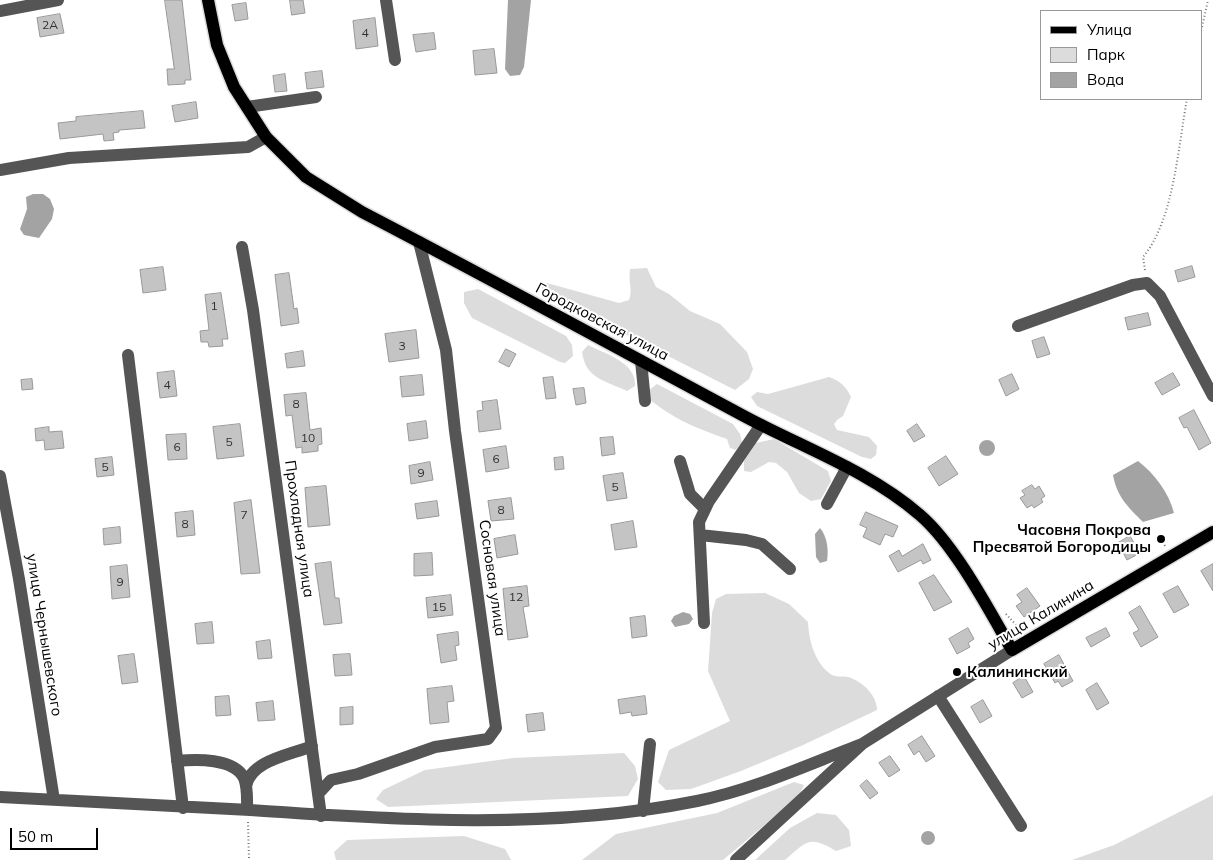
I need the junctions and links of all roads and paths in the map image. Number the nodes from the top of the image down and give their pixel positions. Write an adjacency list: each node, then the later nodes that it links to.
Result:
1 (58, 0): 5 (street)
2 (208, 0): 10 (main road, Городковская улица)
3 (386, 0): 7 (street)
4 (1208, 0): 6 (path)
5 (0, 11)
6 (1203, 22)
7 (395, 60)
8 (316, 97): 10 (street)
9 (1187, 100): 15 (path)
10 (247, 107): 11 (main road, Городковская улица)
11 (266, 138): 12 (street); 13 (main road, Городковская улица)
12 (0, 170)
13 (420, 242): 18 (main road, Городковская улица); 44 (street, Сосновая улица)
14 (242, 247): 39 (street, Прохладная улица)
15 (1147, 283): 16 (street); 19 (street)
16 (1018, 326)
17 (128, 355): 40 (street)
18 (641, 361): 20 (street); 21 (main road, Городковская улица)
19 (1213, 396)
20 (645, 401)
21 (761, 425): 23 (main road, Городковская улица); 26 (street)
22 (680, 461): 26 (street)
23 (847, 467): 25 (street); 35 (main road, Городковская улица)
24 (0, 476): 46 (street, улица Чернышевского)
25 (826, 504)
26 (705, 508): 28 (street)
27 (1213, 532): 35 (main road, улица Калинина)
28 (700, 535): 31 (street); 33 (street)
29 (1161, 539): 30 (path)
30 (1166, 548)
31 (790, 569)
32 (1005, 612): 34 (path)
33 (704, 623)
34 (1033, 625)
35 (1012, 650): 36 (street, улица Калинина)
36 (938, 696): 38 (street, улица Калинина); 51 (street)
37 (650, 744): 49 (street)
38 (862, 744): 41 (street); 42 (street)
39 (312, 746): 43 (street); 44 (street, Прохладная улица)
40 (177, 761): 43 (street); 47 (street)
41 (800, 767): 42 (street); 49 (street)
42 (820, 782): 53 (street)
43 (246, 786): 48 (street)
44 (318, 794): 50 (street, Прохладная улица)
45 (0, 797): 46 (street)
46 (54, 800): 47 (street)
47 (183, 808): 48 (street)
48 (248, 810): 50 (street); 52 (path)
49 (643, 811): 50 (street)
50 (321, 816)
51 (1021, 826)
52 (249, 860)
53 (736, 860)

